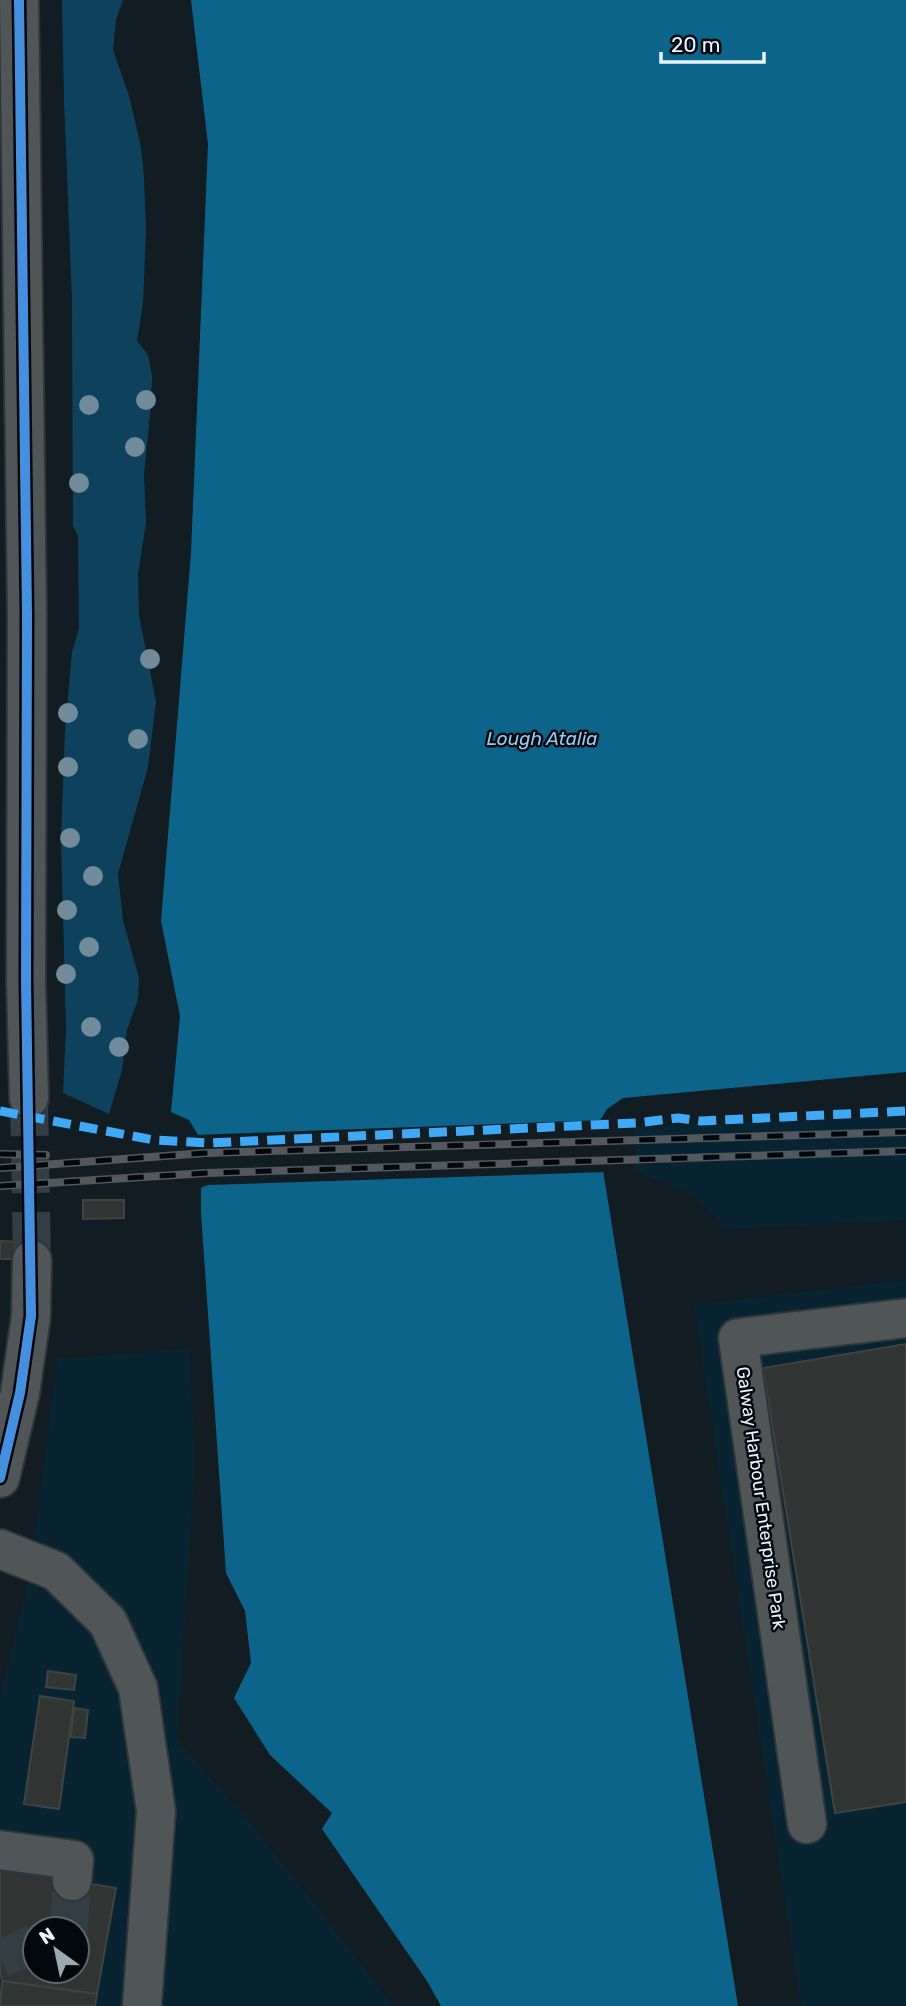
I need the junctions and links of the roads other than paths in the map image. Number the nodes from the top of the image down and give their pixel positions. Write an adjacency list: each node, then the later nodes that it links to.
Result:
1 (19, 0): 2 (street)
2 (13, 615): 3 (street)
3 (29, 1098)
4 (32, 1260): 6 (street)
5 (906, 1318): 8 (street, Galway Harbour Enterprise Park)
6 (0, 1478)
7 (0, 1549): 11 (street)
8 (807, 1824)
9 (0, 1850): 10 (street)
10 (72, 1881)
11 (142, 2006)

